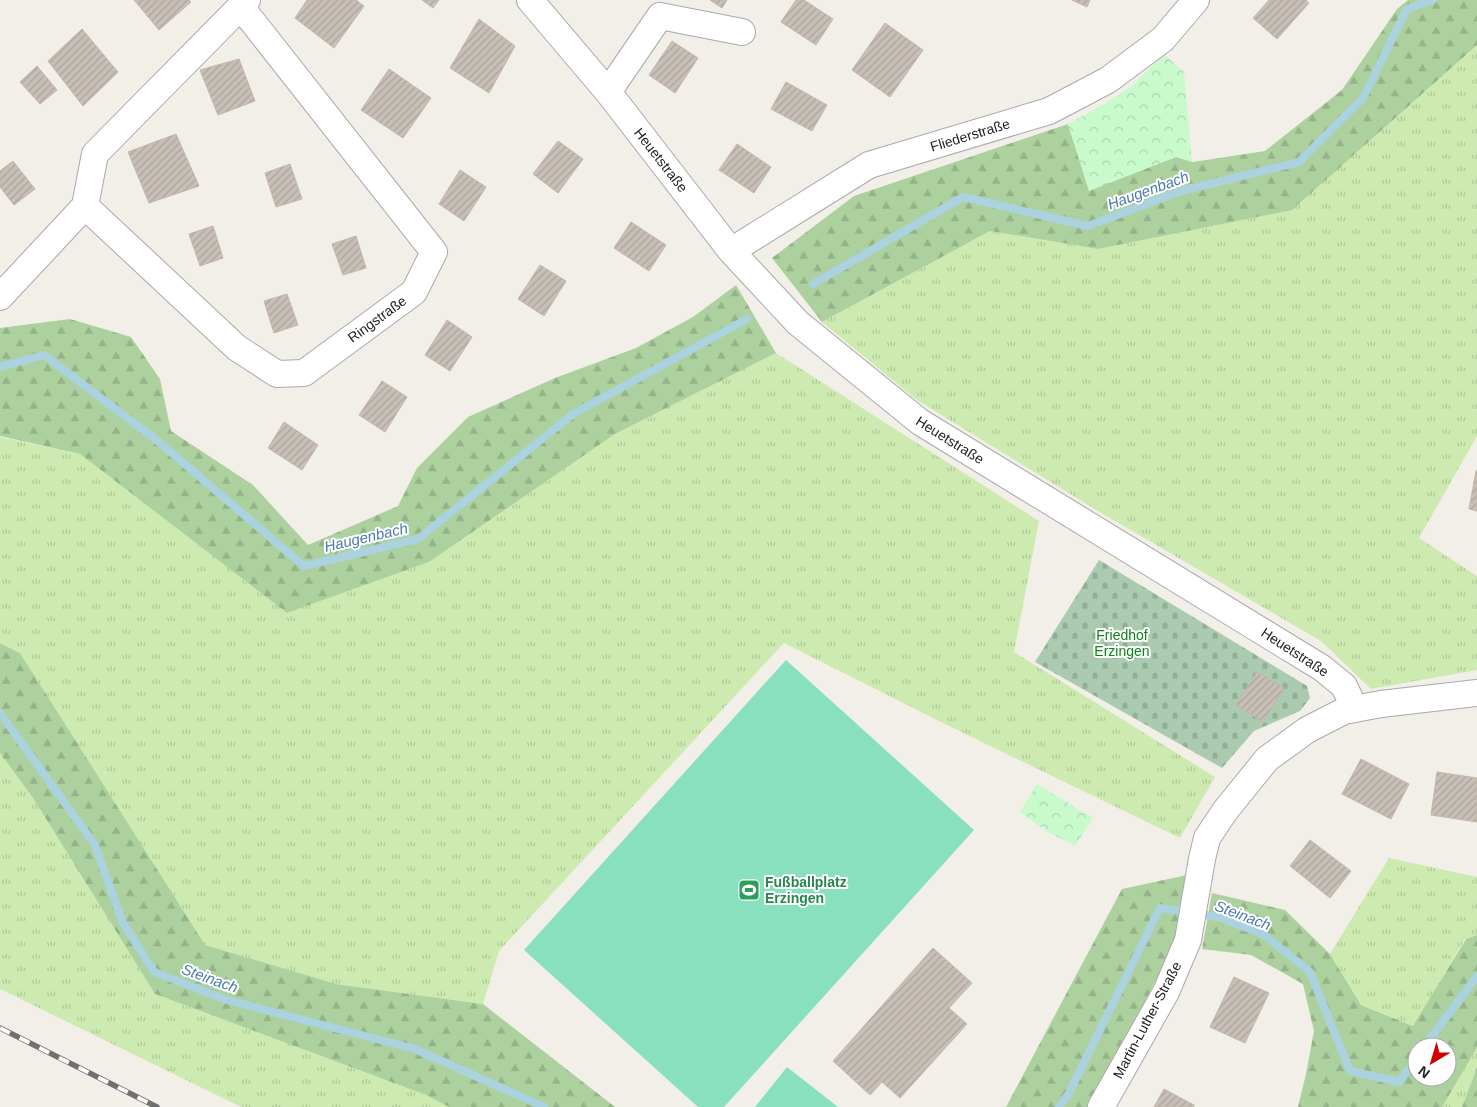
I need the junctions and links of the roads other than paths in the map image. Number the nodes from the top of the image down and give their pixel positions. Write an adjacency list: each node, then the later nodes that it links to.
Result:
1 (530, 0): 5 (street, Heuetstraße)
2 (1196, 0): 7 (street, Fliederstraße)
3 (244, 3): 6 (street, Ringstraße); 6 (street, Ringstraße)
4 (742, 32): 5 (street)
5 (608, 92): 7 (street, Heuetstraße)
6 (85, 206): 8 (street)
7 (730, 251): 10 (street, Heuetstraße)
8 (0, 297)
9 (1477, 693): 10 (street, Martin-Luther-Straße)
10 (1355, 709): 11 (street, Martin-Luther-Straße)
11 (1101, 1107)

